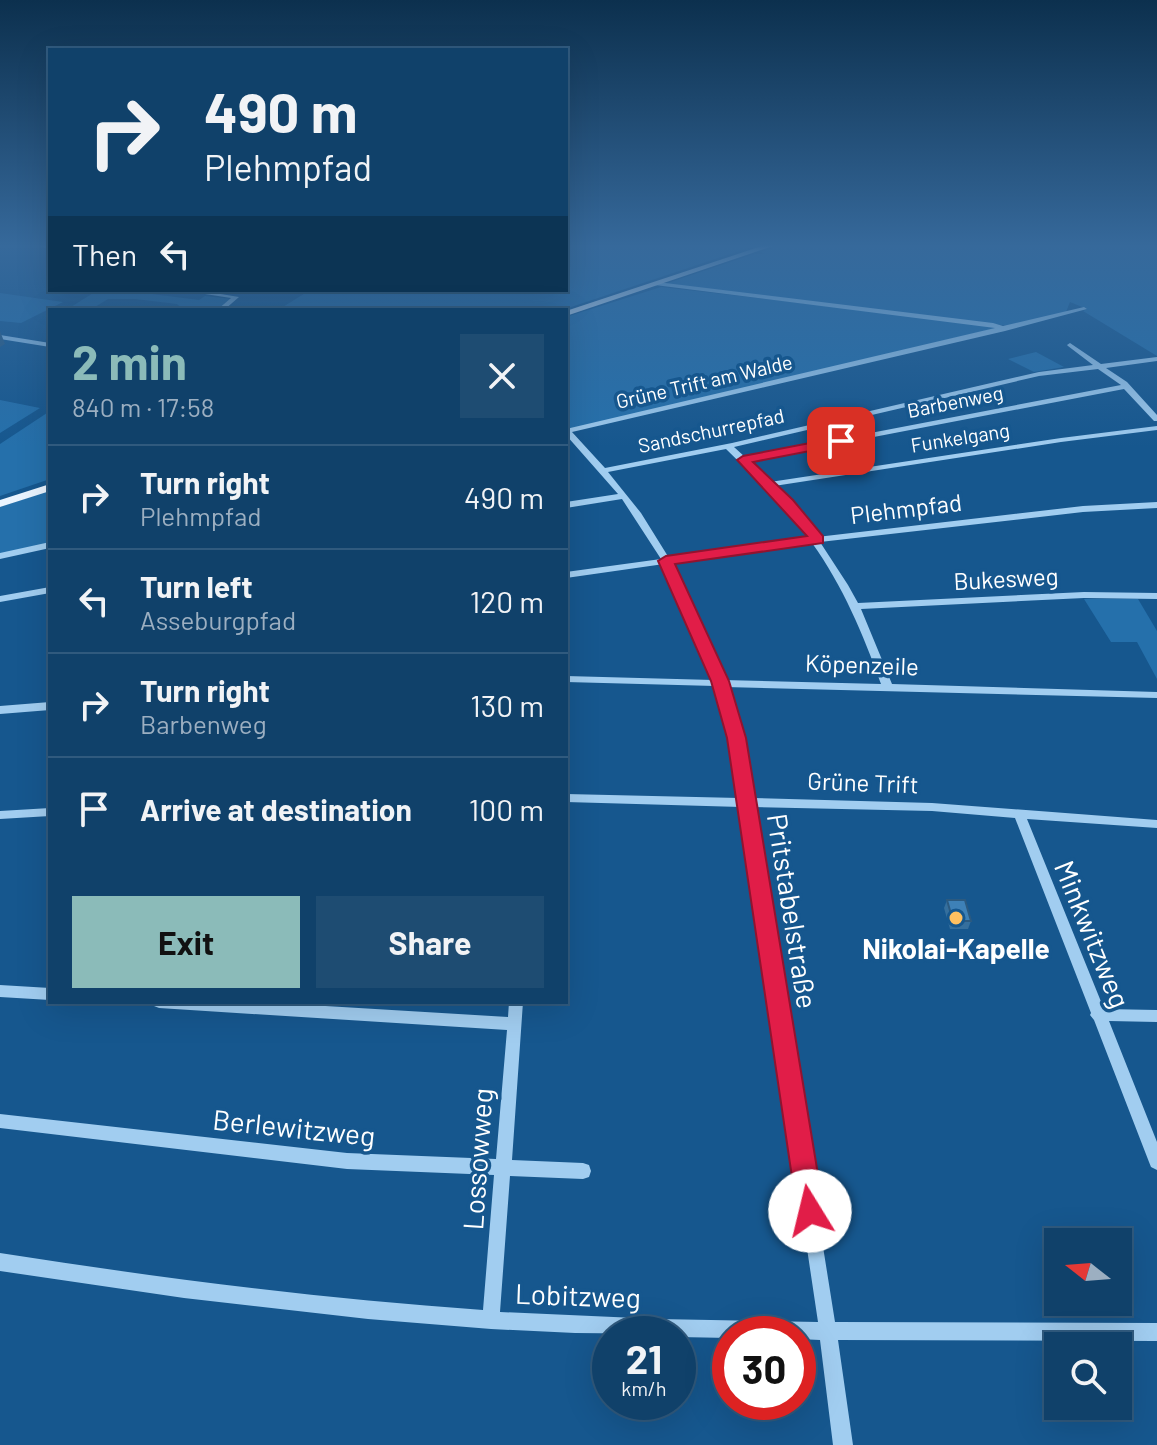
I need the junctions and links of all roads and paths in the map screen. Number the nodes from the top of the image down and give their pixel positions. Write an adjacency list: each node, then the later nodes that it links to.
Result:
1 (882, 311): 3 (street)
2 (1075, 311): 3 (street, Grüne Trift am Walde)
3 (1006, 329): 12 (street, Grüne Trift am Walde)
4 (0, 337): 5 (street)
5 (48, 345)
6 (1070, 345): 8 (street)
7 (1157, 359): 8 (street, Sandschurrepfad)
8 (1098, 365): 9 (street); 14 (street, Sandschurrepfad)
9 (1126, 386): 10 (street); 15 (street, Barbenweg)
10 (1157, 419)
11 (1157, 428): 17 (street, Funkelgang)
12 (568, 431)
13 (568, 433): 16 (street, Pritstabelstraße)
14 (728, 446): 15 (street); 16 (street, Sandschurrepfad)
15 (743, 460): 17 (street)
16 (603, 471): 19 (street, Pritstabelstraße)
17 (770, 484): 23 (street)
18 (48, 488): 20 (main road)
19 (624, 496): 21 (street); 26 (street, Pritstabelstraße)
20 (0, 504)
21 (568, 505)
22 (1157, 505): 23 (street, Plehmpfad)
23 (817, 539): 26 (street, Plehmpfad); 31 (street)
24 (48, 545): 25 (street)
25 (0, 556)
26 (666, 561): 27 (street, Plehmpfad); 33 (street, Pritstabelstraße)
27 (568, 575)
28 (48, 590): 30 (street)
29 (1157, 596): 31 (street, Bukesweg)
30 (0, 599)
31 (857, 606): 34 (street)
32 (568, 679): 33 (street, Köpenzeile)
33 (720, 681): 34 (street, Köpenzeile); 39 (street, Pritstabelstraße)
34 (888, 688): 35 (street, Köpenzeile)
35 (1157, 695)
36 (48, 706): 37 (street)
37 (0, 710)
38 (568, 798): 39 (street, Grüne Trift)
39 (748, 802): 41 (street, Grüne Trift); 57 (street, Pritstabelstraße)
40 (48, 812): 42 (street)
41 (1019, 813): 43 (street, Grüne Trift); 48 (street, Minkwitzweg)
42 (0, 815)
43 (1157, 824)
44 (0, 991): 45 (street)
45 (48, 994)
46 (191, 1004): 50 (street)
47 (516, 1004): 50 (street, Lossowweg)
48 (1097, 1015): 49 (street); 52 (street, Minkwitzweg)
49 (1157, 1016)
50 (515, 1024): 53 (street, Lossowweg)
51 (0, 1121): 53 (street, Berlewitzweg)
52 (1157, 1162)
53 (505, 1168): 54 (street, Berlewitzweg); 56 (street, Lossowweg)
54 (583, 1171)
55 (0, 1262): 56 (street, Lobitzweg)
56 (491, 1320): 57 (street, Lobitzweg)
57 (828, 1330): 58 (street, Lobitzweg); 59 (street, Pritstabelstraße)
58 (1157, 1332)
59 (843, 1445)

